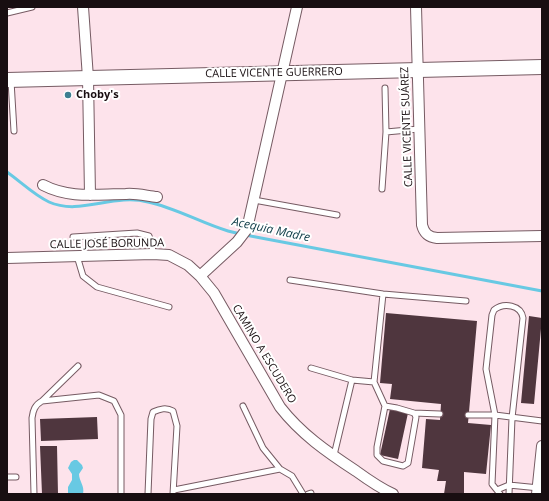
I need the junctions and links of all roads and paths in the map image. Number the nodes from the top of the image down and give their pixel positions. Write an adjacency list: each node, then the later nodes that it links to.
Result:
1 (32, 7): 5 (lane)
2 (83, 7): 9 (street)
3 (297, 7): 8 (street)
4 (416, 7): 7 (street, CALLE VICENTE SUÁREZ)
5 (7, 12)
6 (542, 67): 7 (main road, CALLE VICENTE GUERRERO)
7 (417, 70): 8 (main road, CALLE VICENTE GUERRERO); 12 (street, CALLE VICENTE SUÁREZ)
8 (282, 73): 9 (main road, CALLE VICENTE GUERRERO); 19 (street)
9 (88, 78): 10 (main road, CALLE VICENTE GUERRERO); 17 (street)
10 (9, 80): 13 (lane)
11 (385, 88): 14 (lane)
12 (419, 129): 14 (lane); 21 (street, CALLE VICENTE SUÁREZ)
13 (14, 131)
14 (386, 132): 16 (lane)
15 (43, 185): 17 (street)
16 (382, 190)
17 (90, 195): 18 (street)
18 (157, 197)
19 (254, 200): 20 (lane); 26 (street)
20 (337, 215)
21 (542, 236)
22 (73, 238): 23 (lane)
23 (153, 254): 24 (street, CALLE JOSÉ BORUNDA); 26 (street, CALLE JOSÉ BORUNDA)
24 (77, 256): 25 (street, CALLE JOSÉ BORUNDA); 30 (lane)
25 (7, 258)
26 (200, 276): 45 (street, CAMINO A ESCUDERO)
27 (290, 280): 28 (lane)
28 (383, 294): 29 (lane); 34 (lane)
29 (466, 301)
30 (169, 307)
31 (78, 366): 35 (lane)
32 (311, 368): 33 (lane)
33 (352, 380): 34 (lane); 45 (lane)
34 (374, 382): 37 (lane)
35 (42, 401): 53 (lane); 54 (lane)
36 (243, 406): 46 (lane)
37 (385, 406): 38 (lane); 38 (lane)
38 (414, 413): 39 (lane)
39 (440, 414)
40 (468, 414): 41 (lane)
41 (495, 415): 42 (lane); 42 (lane); 52 (lane)
42 (512, 418): 43 (lane); 49 (lane)
43 (542, 421)
44 (542, 446): 50 (street)
45 (332, 455): 57 (street, CAMINO A ESCUDERO)
46 (280, 469): 51 (lane); 56 (lane)
47 (7, 477): 48 (lane)
48 (16, 477)
49 (509, 485): 50 (lane); 52 (lane); 58 (lane)
50 (539, 490)
51 (174, 492): 55 (lane)
52 (498, 492)
53 (34, 494)
54 (121, 494)
55 (148, 494)
56 (303, 494)
57 (393, 494)
58 (509, 494)

